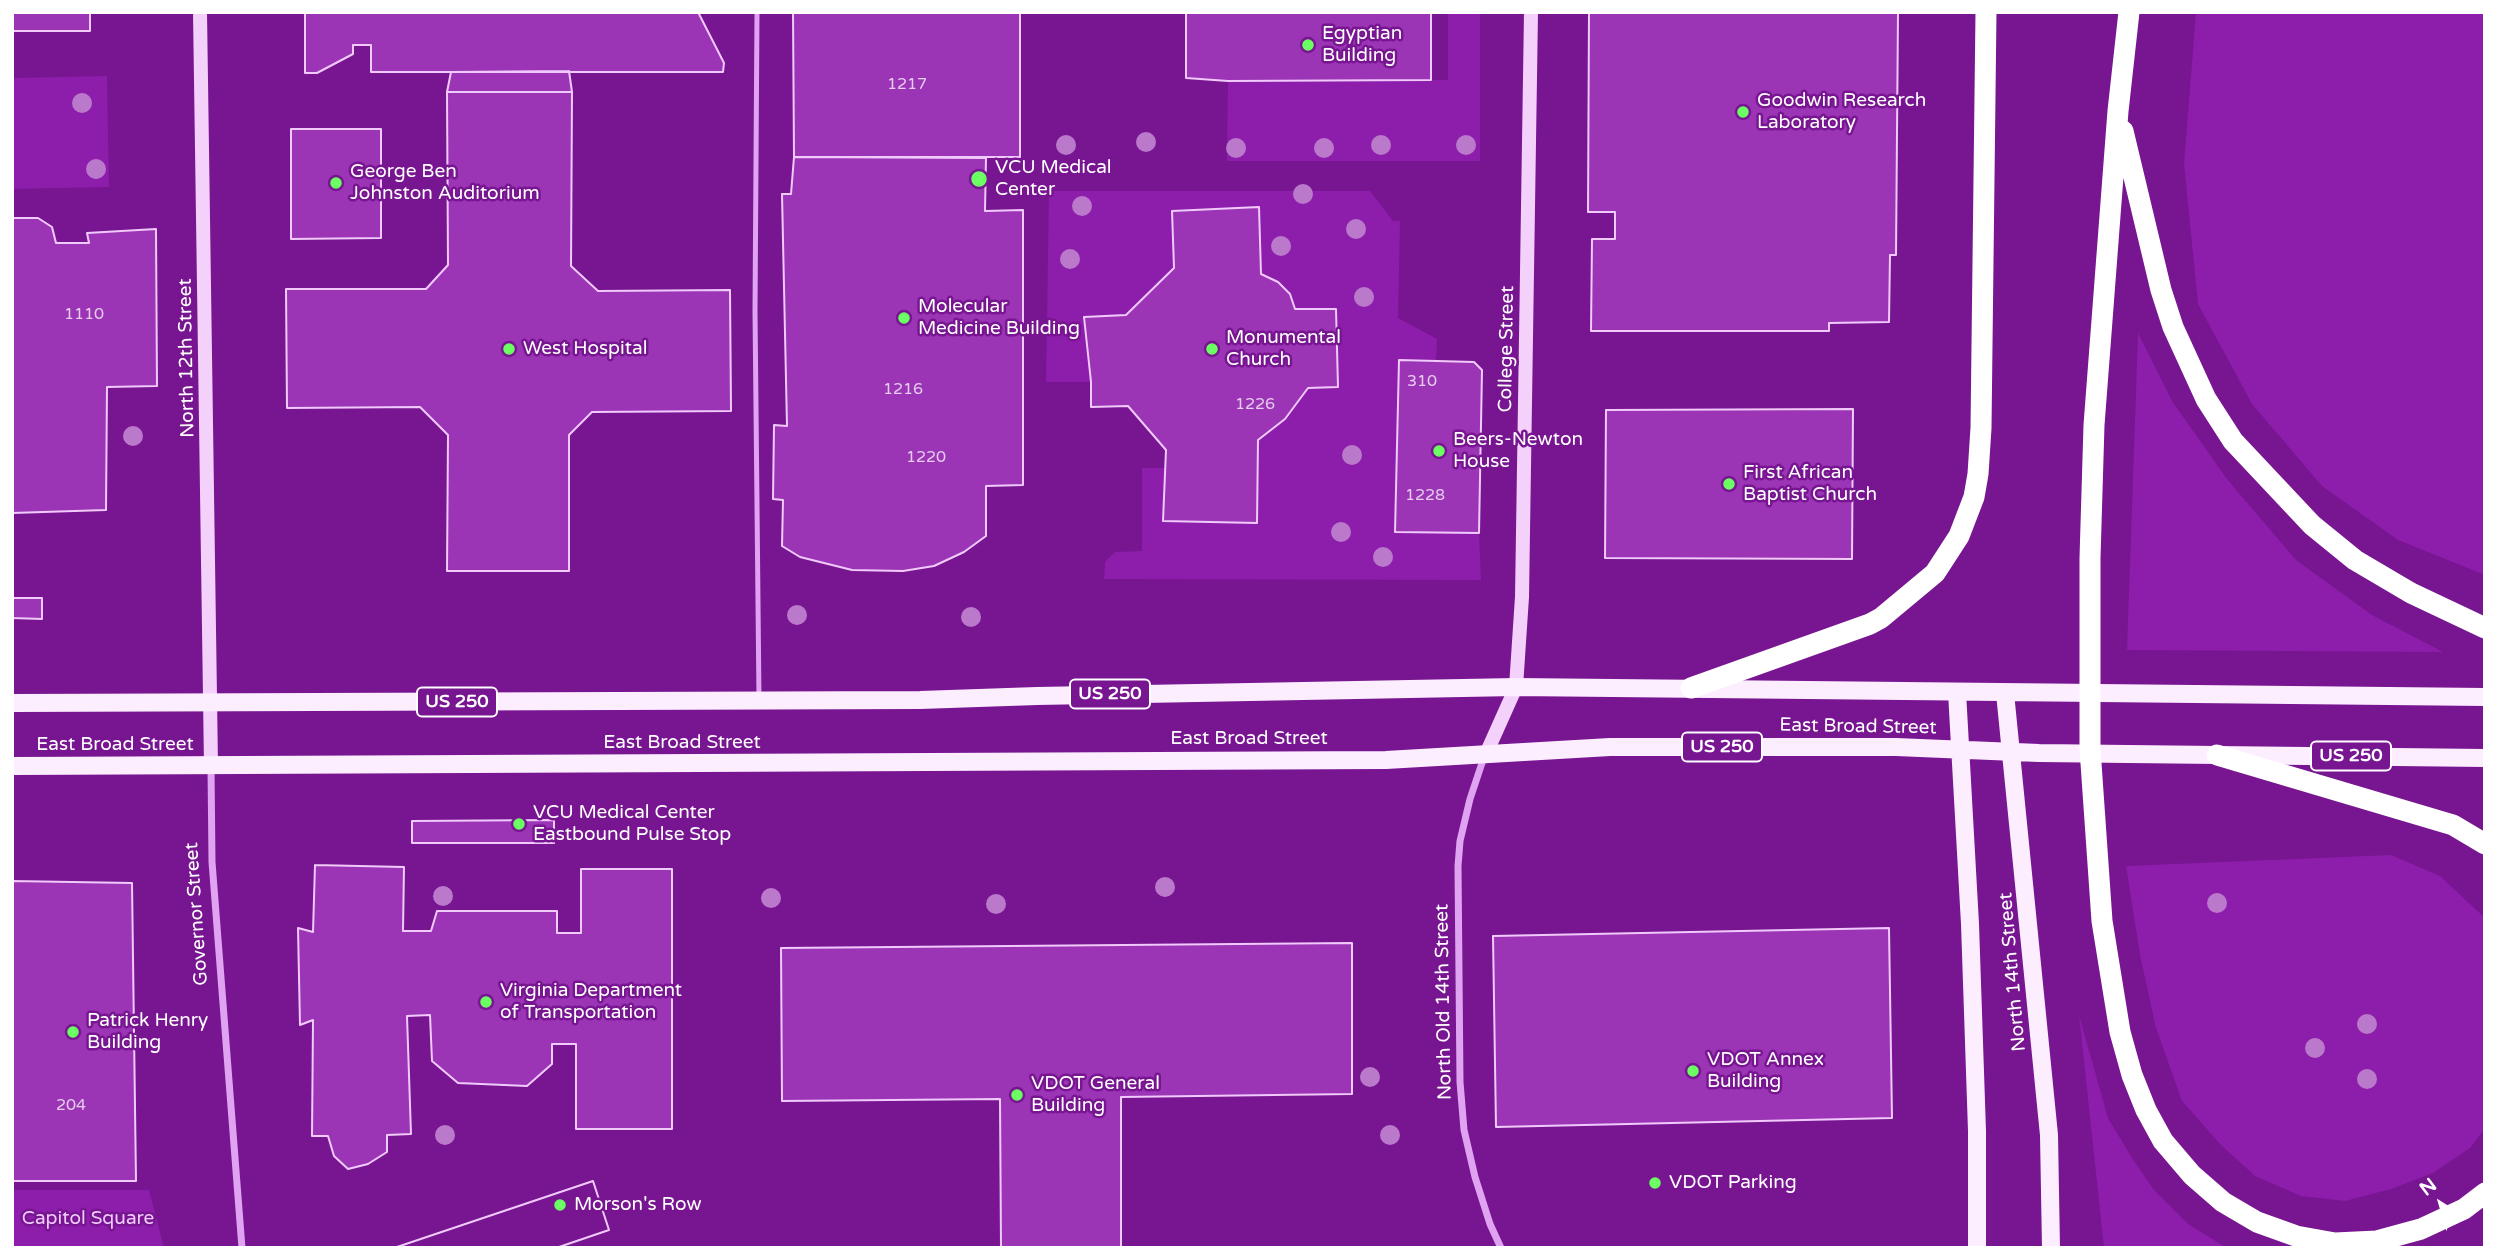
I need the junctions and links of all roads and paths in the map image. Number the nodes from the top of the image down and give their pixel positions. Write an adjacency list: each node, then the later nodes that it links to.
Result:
1 (200, 12): 15 (street, North 12th Street)
2 (757, 12): 13 (lane)
3 (1531, 12): 8 (street, College Street)
4 (1986, 12): 9 (highway)
5 (2129, 12): 6 (highway)
6 (2118, 111): 7 (highway); 24 (highway)
7 (2485, 628)
8 (1516, 687): 9 (main road, East Broad Street / US 250); 13 (main road, East Broad Street / US 250); 18 (street)
9 (1691, 688): 10 (main road, East Broad Street / US 250)
10 (1957, 692): 11 (main road, East Broad Street / US 250); 16 (main road, North 14th Street)
11 (2005, 693): 12 (main road, East Broad Street / US 250); 17 (main road, North 14th Street)
12 (2485, 697)
13 (759, 700): 15 (main road, East Broad Street / US 250)
14 (12, 703): 15 (main road, East Broad Street / US 250)
15 (211, 703): 22 (street, Governor Street)
16 (1959, 750): 17 (main road, East Broad Street / US 250); 18 (main road, East Broad Street / US 250); 27 (main road, North 14th Street)
17 (2011, 752): 19 (main road, East Broad Street / US 250); 28 (main road, North 14th Street)
18 (1486, 754): 22 (main road, East Broad Street / US 250); 26 (street, North Old 14th Street)
19 (2209, 755): 20 (main road, East Broad Street / US 250); 23 (highway)
20 (2485, 758)
21 (12, 766): 22 (main road, East Broad Street / US 250)
22 (211, 766): 25 (street, Governor Street)
23 (2485, 844)
24 (2485, 1193)
25 (242, 1248)
26 (1501, 1248)
27 (1978, 1248)
28 (2051, 1248)

